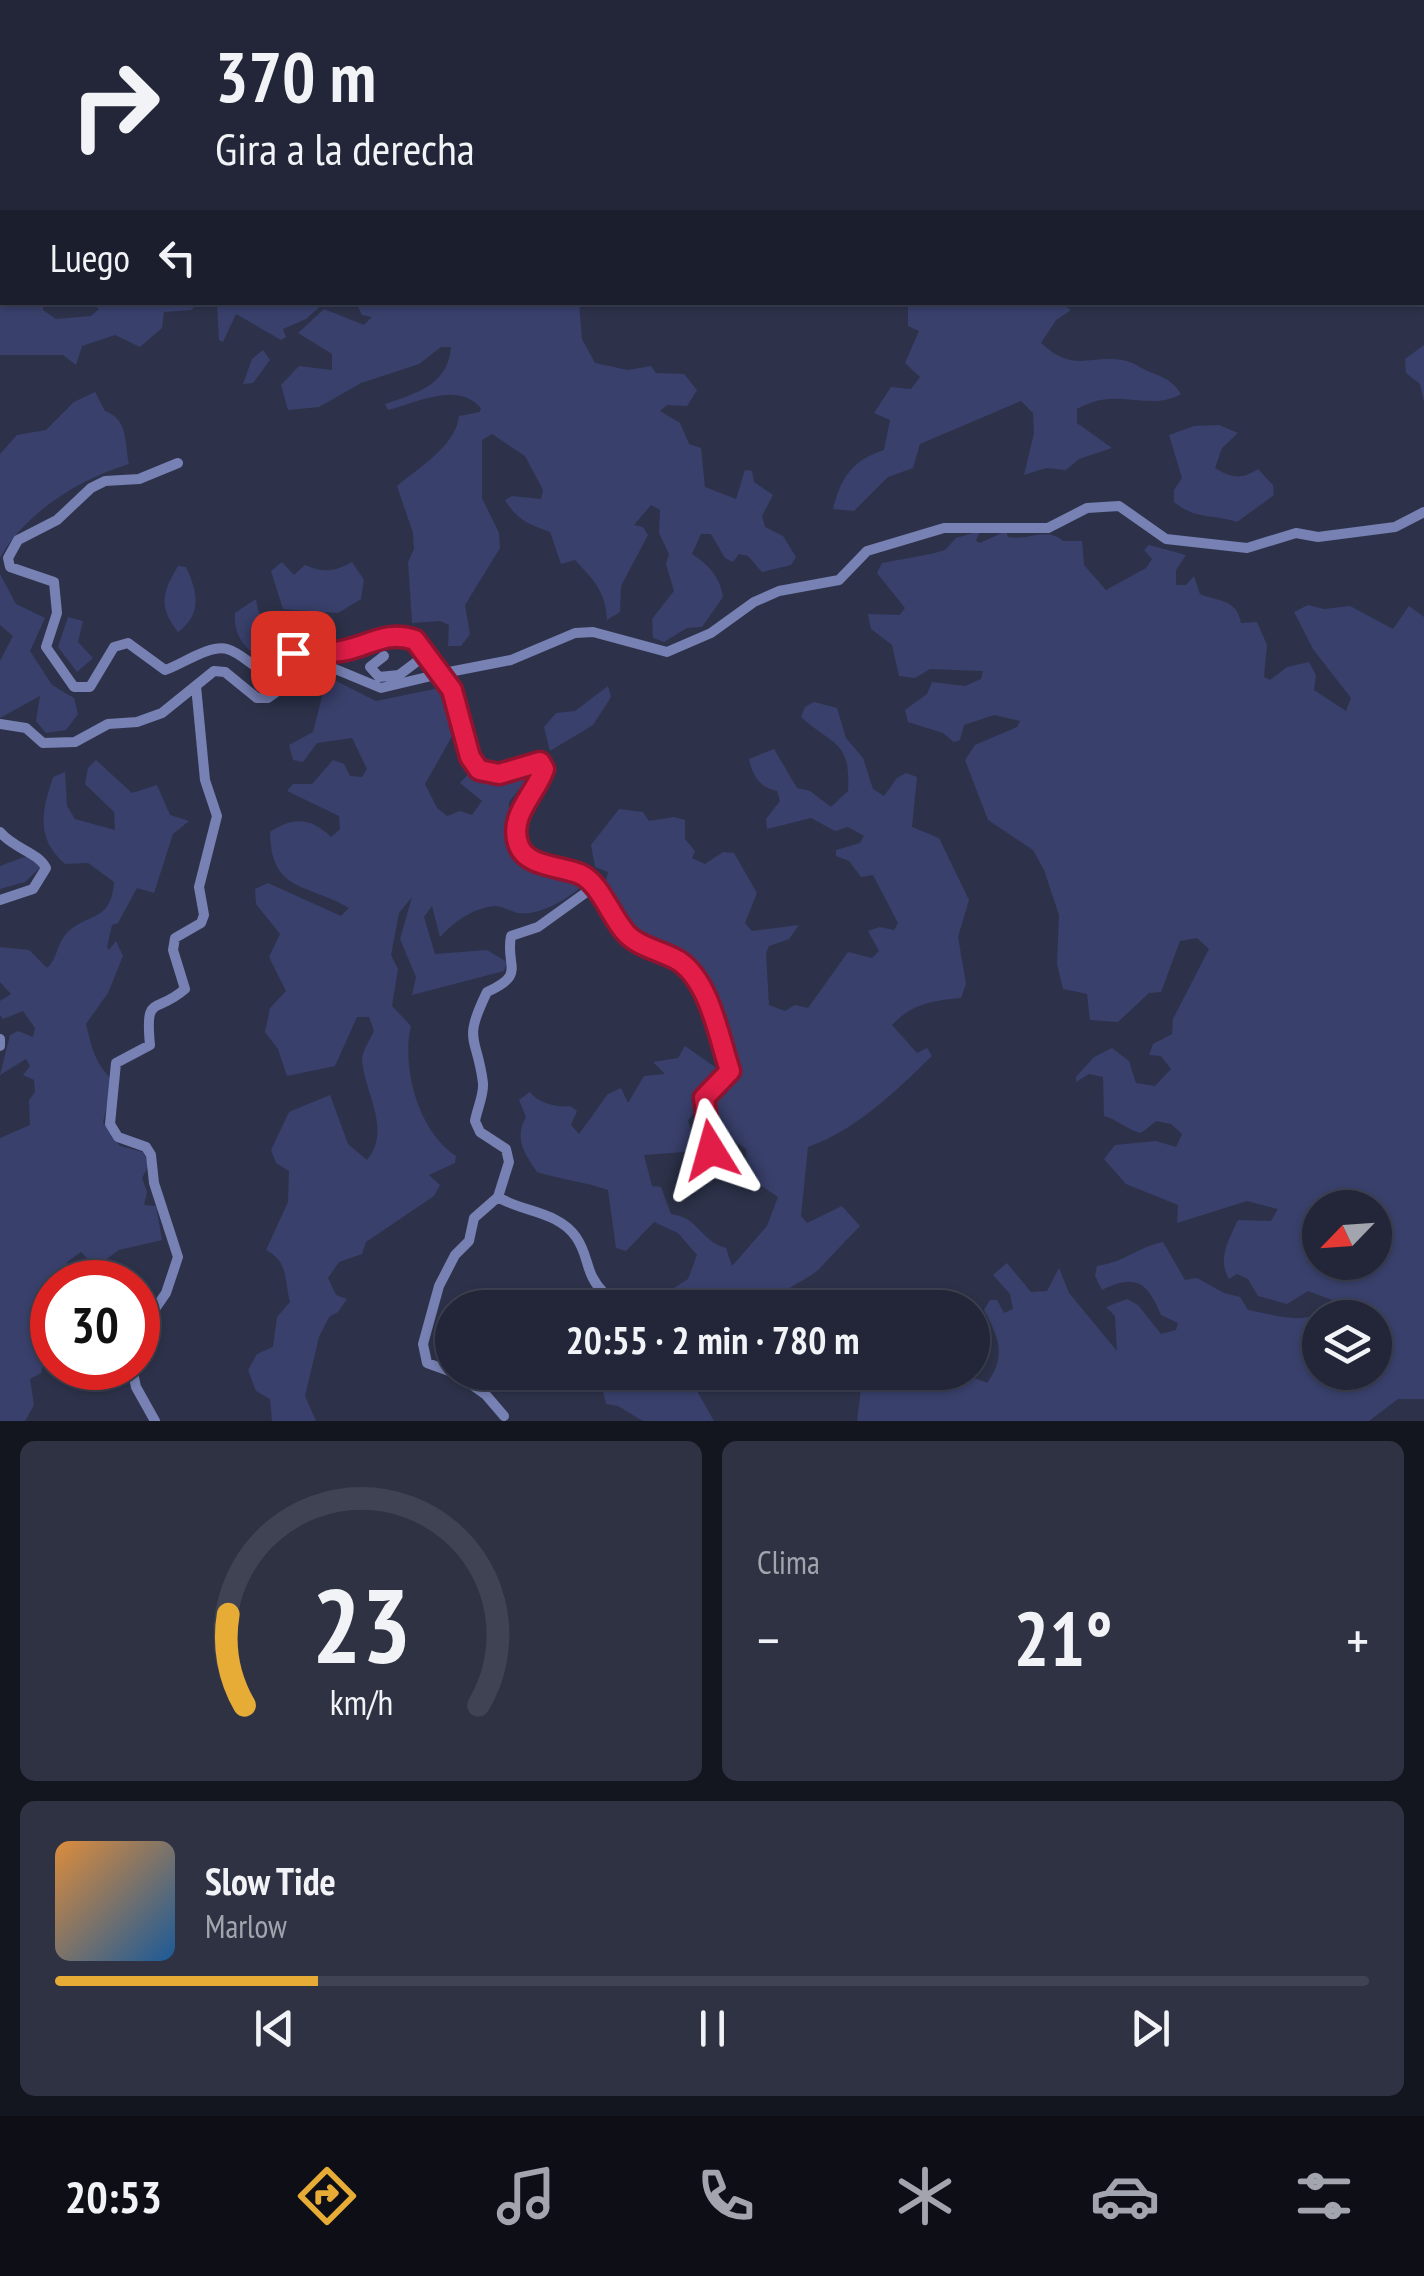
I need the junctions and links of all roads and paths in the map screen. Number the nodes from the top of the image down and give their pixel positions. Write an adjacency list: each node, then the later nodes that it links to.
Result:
1 (178, 463): 3 (street)
2 (1424, 512): 5 (street)
3 (427, 654): 4 (street); 5 (street)
4 (384, 656)
5 (444, 673): 6 (street); 9 (street)
6 (196, 686): 7 (street); 15 (street)
7 (0, 724)
8 (0, 832): 10 (street)
9 (588, 883): 11 (street); 12 (street)
10 (0, 900)
11 (711, 1150)
12 (498, 1197): 13 (street); 14 (street)
13 (440, 1290)
14 (601, 1290)
15 (160, 1302)
16 (435, 1306): 17 (street)
17 (435, 1366)
18 (138, 1390): 21 (street)
19 (480, 1390): 20 (street)
20 (504, 1416)
21 (155, 1421)

